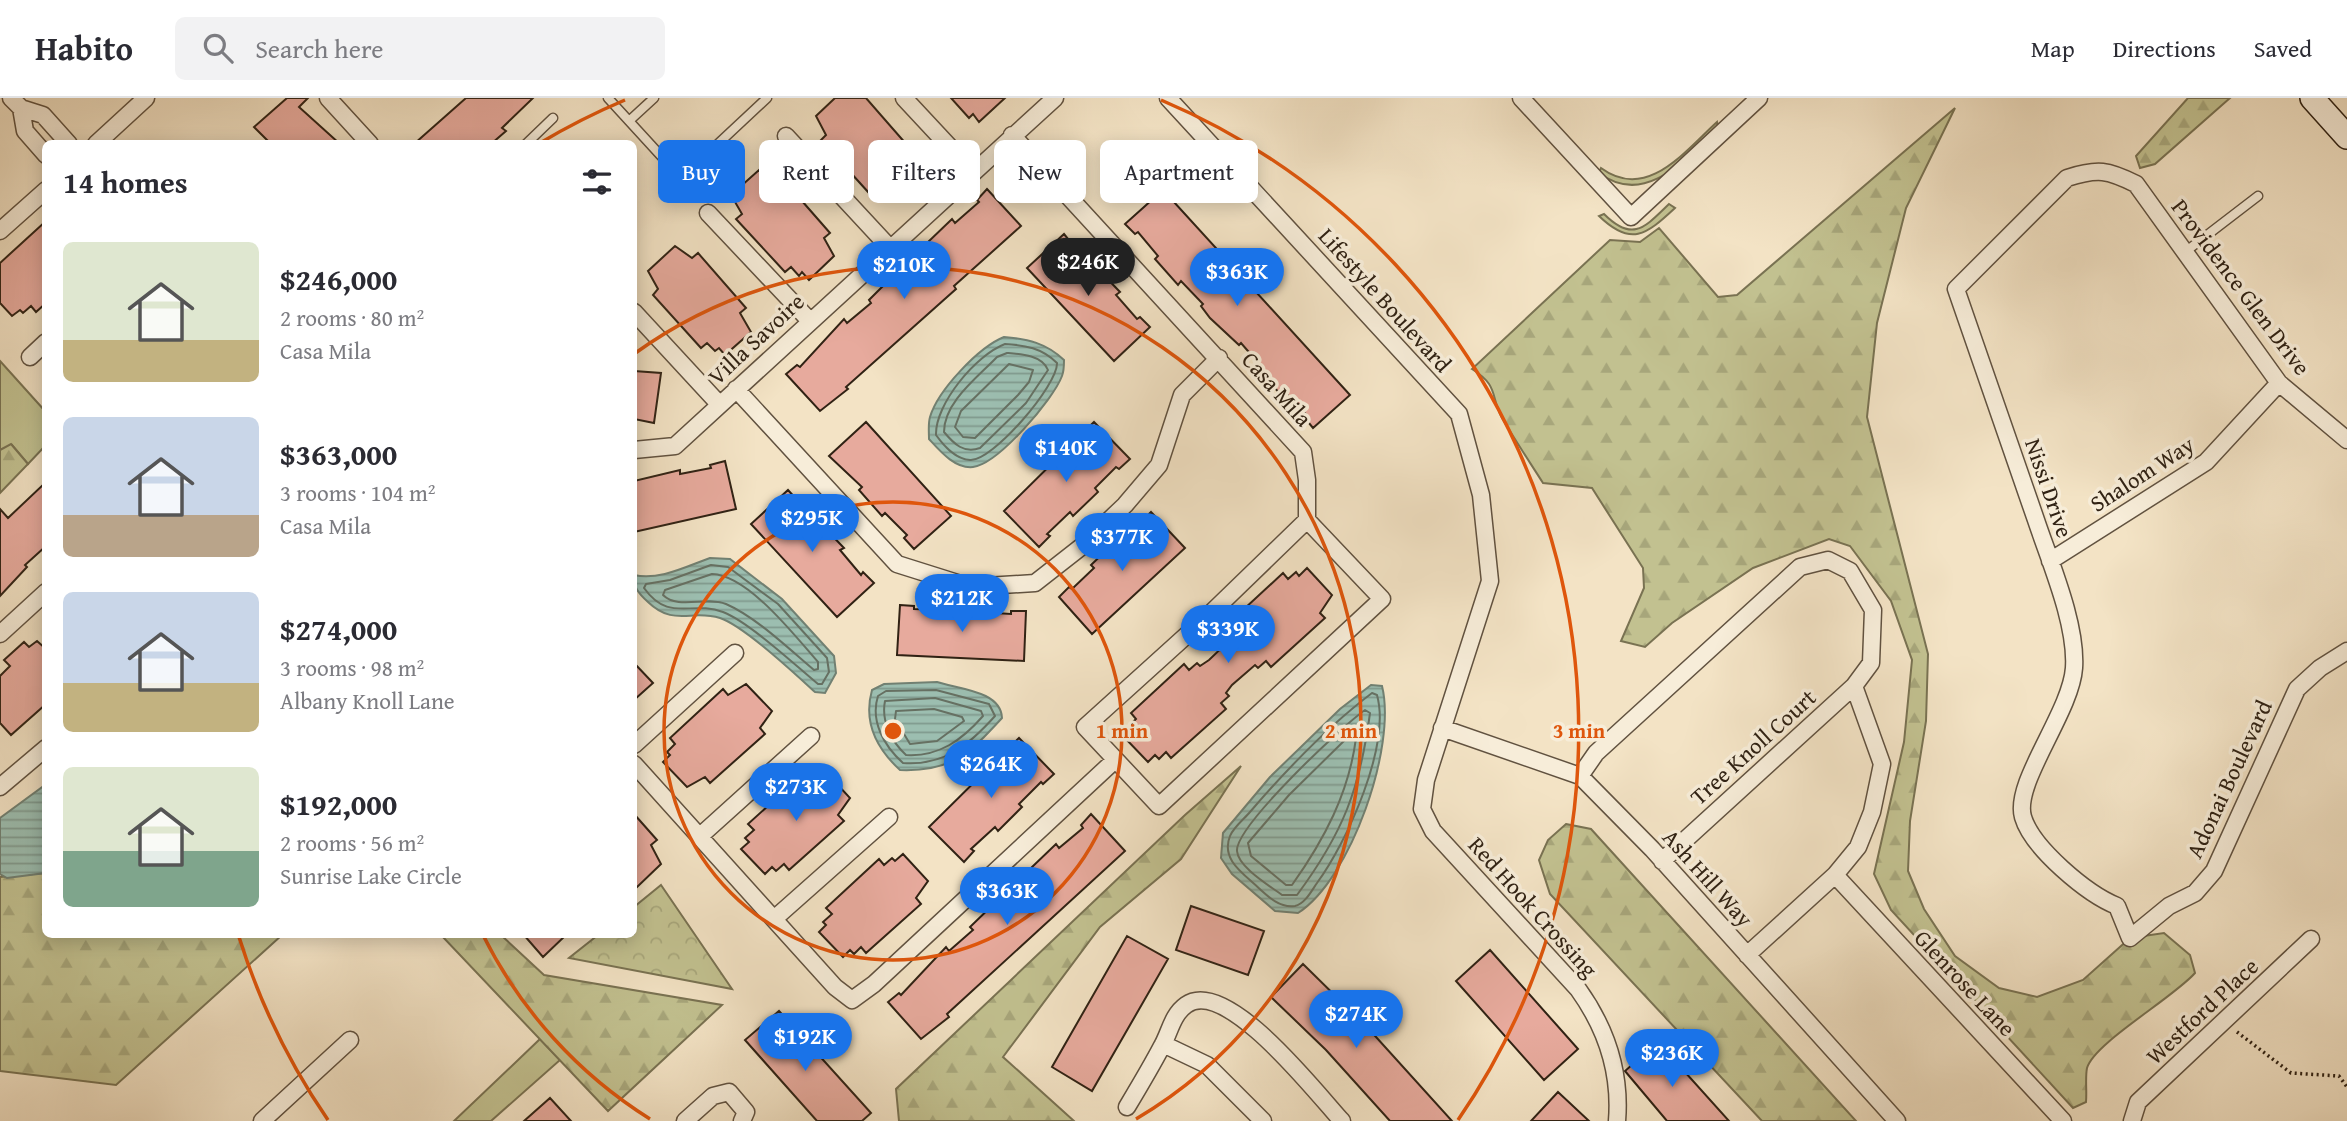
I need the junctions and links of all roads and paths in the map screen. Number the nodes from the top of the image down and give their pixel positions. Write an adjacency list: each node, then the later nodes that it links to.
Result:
1 (146, 98): 19 (street)
2 (328, 98): 20 (street)
3 (608, 98): 14 (lane)
4 (654, 98): 14 (lane)
5 (767, 98): 14 (lane)
6 (904, 98): 22 (street)
7 (1055, 98): 15 (street, Villa Savoire)
8 (1168, 98): 50 (street, Lifestyle Boulevard)
9 (1521, 98): 10 (street)
10 (1759, 98)
11 (2312, 98): 17 (main road)
12 (16, 103): 18 (street); 23 (street)
13 (553, 118): 21 (lane)
14 (629, 121)
15 (1012, 135): 24 (street, Villa Savoire); 37 (street, Casa Mila)
16 (786, 136): 31 (street)
17 (2347, 137)
18 (65, 140)
19 (100, 140)
20 (366, 140)
21 (530, 140)
22 (943, 140)
23 (42, 150)
24 (980, 164)
25 (2136, 184): 32 (street, Providence Glen Drive); 44 (street, Nissi Drive)
26 (42, 194): 30 (street)
27 (2258, 196): 32 (lane)
28 (937, 203): 31 (street, Villa Savoire)
29 (708, 213): 34 (street)
30 (0, 231)
31 (889, 247): 34 (street, Villa Savoire)
32 (2185, 253): 38 (street, Providence Glen Drive)
33 (637, 315): 40 (street)
34 (810, 321): 39 (street, Villa Savoire)
35 (42, 346): 36 (street)
36 (30, 357)
37 (1219, 358): 39 (street); 43 (street, Casa Mila)
38 (2279, 383): 41 (street, Providence Glen Drive); 44 (street, Shalom Way)
39 (736, 389): 40 (street, Villa Savoire)
40 (719, 404): 42 (street, Villa Savoire)
41 (2347, 440)
42 (637, 450)
43 (1307, 520): 54 (street); 54 (street)
44 (2050, 561): 62 (street, Nissi Drive)
45 (42, 596): 46 (street)
46 (0, 634)
47 (2347, 651): 62 (street, Adonai Boulevard)
48 (735, 653): 52 (street)
49 (1854, 686): 56 (street, Tree Knoll Court); 60 (street, Tree Knoll Court); 61 (street)
50 (1443, 728): 56 (street, Ash Hill Way); 76 (street, Red Hook Crossing)
51 (811, 736): 59 (street)
52 (637, 742)
53 (42, 751): 57 (street)
54 (1115, 760): 63 (street)
55 (637, 767): 59 (street)
56 (1580, 776): 60 (street, Ash Hill Way)
57 (0, 787)
58 (889, 817): 63 (street)
59 (699, 837): 63 (street)
60 (1662, 861): 65 (street, Ash Hill Way)
61 (1835, 875): 65 (street); 78 (street, Glenrose Lane)
62 (2094, 897)
63 (774, 919)
64 (2311, 939): 66 (street, Westford Place)
65 (1747, 955): 77 (street, Ash Hill Way)
66 (2224, 1022): 69 (path); 79 (street, Westford Place)
67 (350, 1040): 72 (street)
68 (1163, 1044): 70 (street); 74 (street); 75 (street)
69 (2347, 1087)
70 (1127, 1107)
71 (747, 1118): 73 (street)
72 (262, 1121)
73 (685, 1121)
74 (1263, 1121)
75 (1342, 1121)
76 (1617, 1121)
77 (1897, 1121)
78 (2063, 1121)
79 (2132, 1121)

